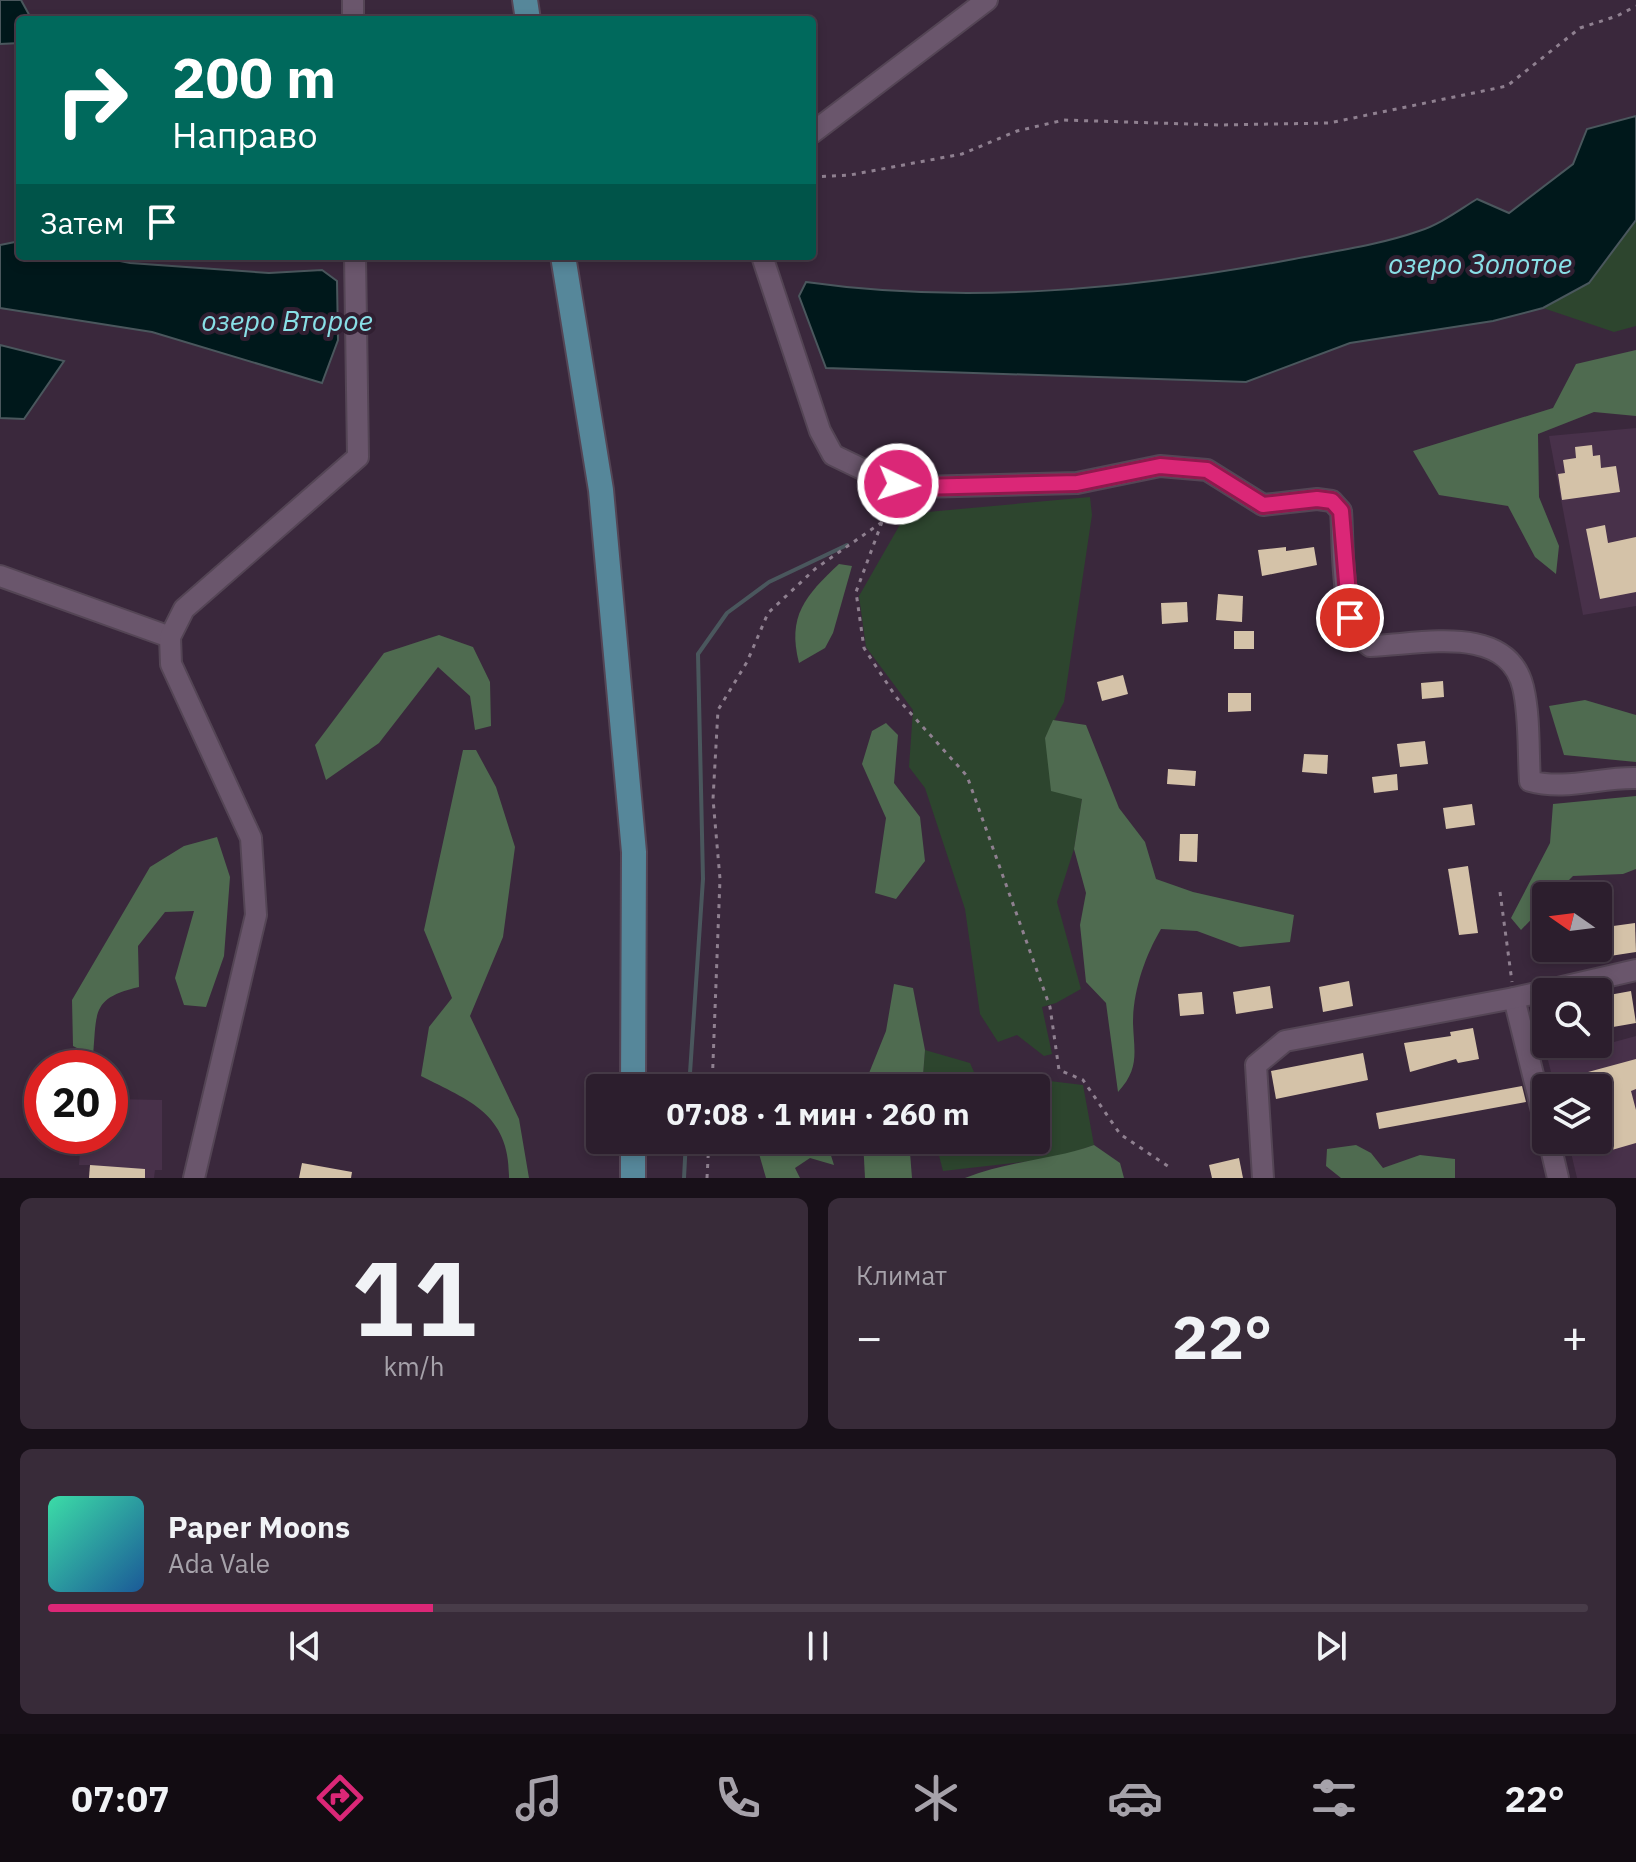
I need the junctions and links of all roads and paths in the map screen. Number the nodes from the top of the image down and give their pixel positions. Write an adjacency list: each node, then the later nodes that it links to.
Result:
1 (987, 0): 3 (street)
2 (1636, 6): 4 (path)
3 (816, 130)
4 (816, 177)
5 (355, 260): 11 (street)
6 (564, 260): 16 (main road)
7 (763, 260): 8 (street)
8 (898, 484): 9 (path); 12 (street)
9 (882, 522): 17 (path); 22 (path)
10 (0, 576): 11 (street)
11 (170, 637): 23 (street)
12 (1636, 778)
13 (1500, 892): 15 (path)
14 (1636, 970): 15 (street)
15 (1513, 990): 18 (street); 26 (street)
16 (633, 1074)
17 (713, 1074)
18 (1533, 1074)
19 (633, 1154): 24 (main road)
20 (708, 1154): 25 (path)
21 (1552, 1154): 27 (street)
22 (1172, 1169)
23 (194, 1178)
24 (633, 1178)
25 (707, 1178)
26 (1263, 1178)
27 (1558, 1178)

